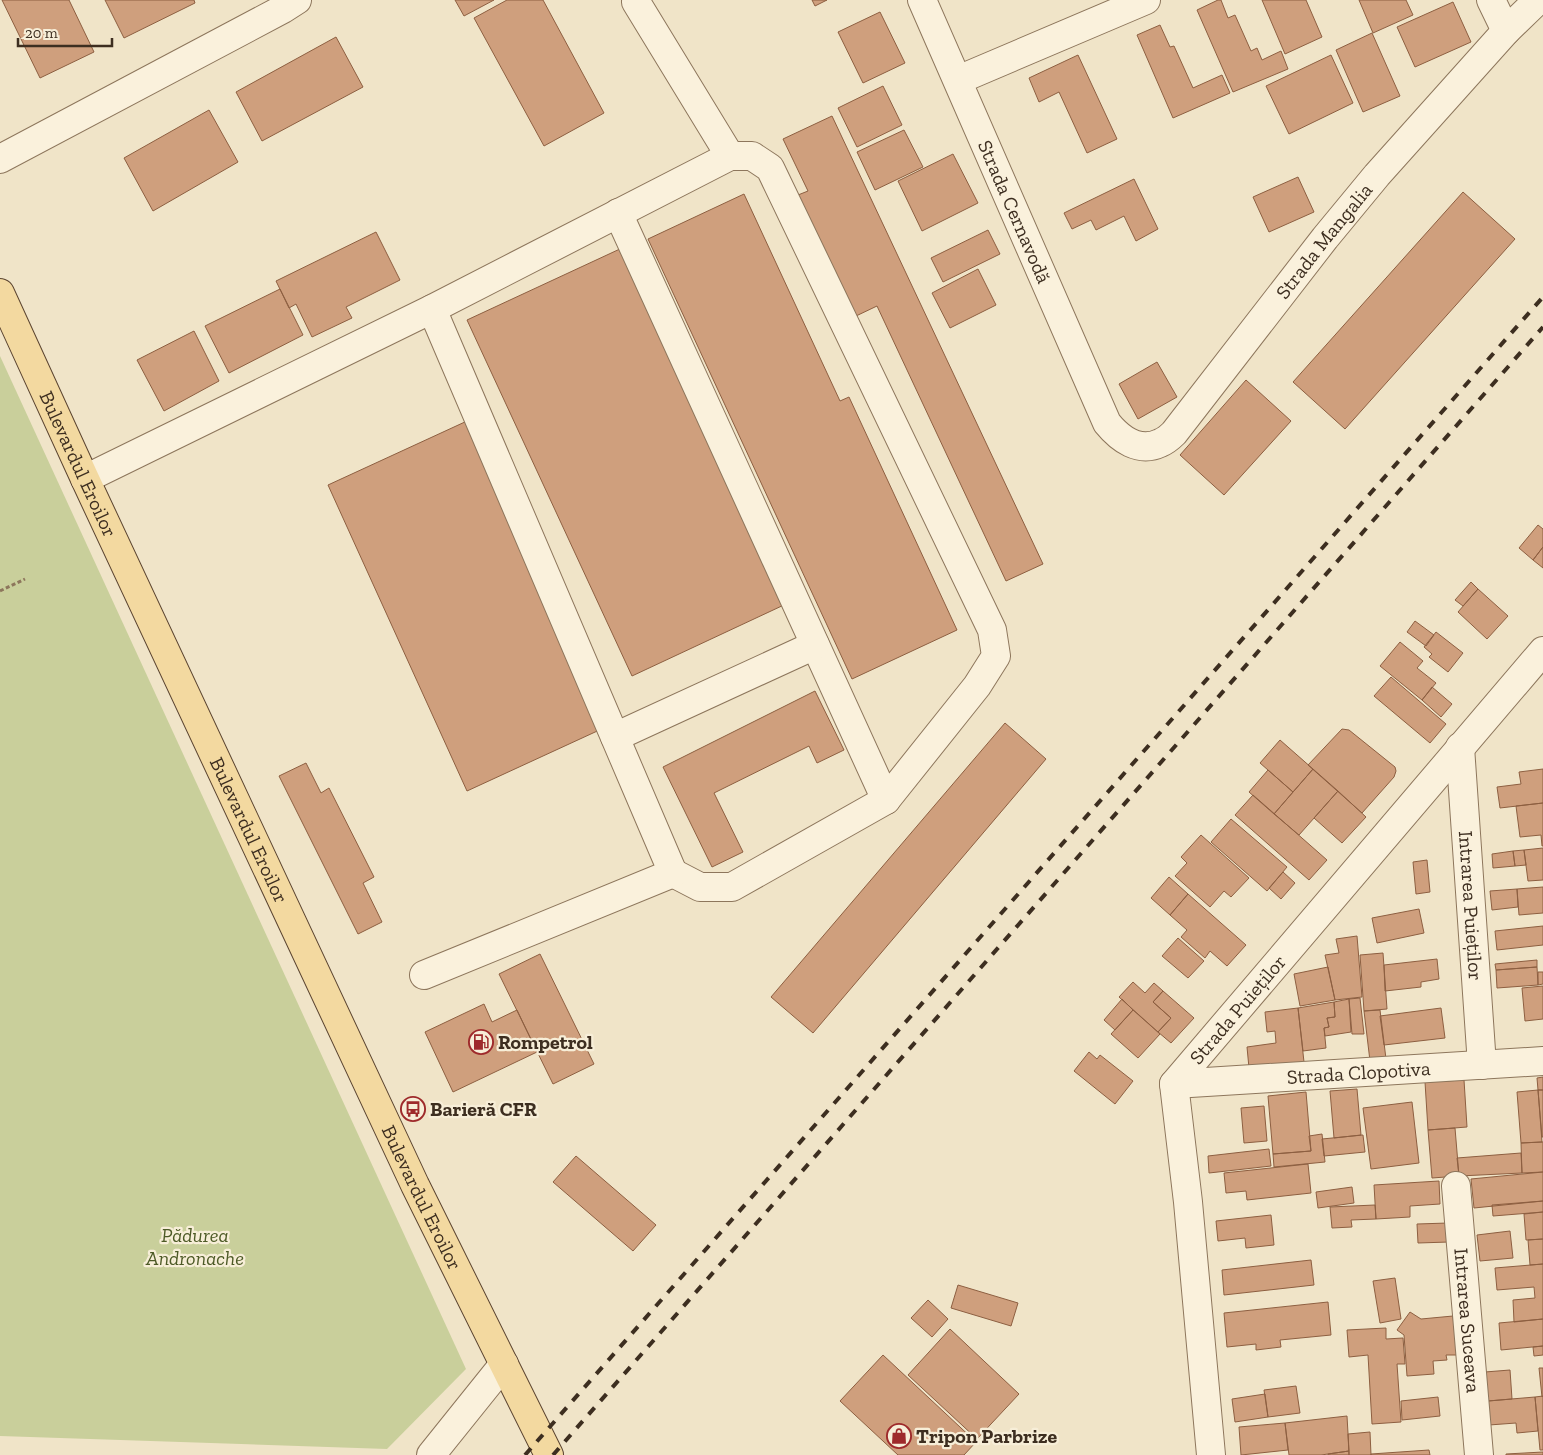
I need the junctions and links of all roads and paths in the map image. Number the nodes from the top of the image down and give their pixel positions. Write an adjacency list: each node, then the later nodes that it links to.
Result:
1 (297, 0): 10 (street)
2 (922, 0): 8 (street, Strada Cernavodă)
3 (1146, 0): 8 (street)
4 (1491, 0): 7 (street)
5 (1538, 0): 7 (street, Strada Mangalia)
6 (636, 2): 9 (street)
7 (1506, 31): 14 (street, Strada Mangalia)
8 (958, 80): 14 (street, Strada Cernavodă)
9 (730, 156): 11 (street); 22 (street)
10 (0, 159)
11 (618, 213): 13 (street); 18 (street)
12 (0, 294): 15 (main road, Bulevardul Eroilor)
13 (432, 309): 15 (street); 20 (street)
14 (1107, 424)
15 (85, 479): 29 (main road, Bulevardul Eroilor)
16 (25, 579): 17 (path)
17 (0, 591)
18 (815, 645): 20 (street); 22 (street)
19 (1543, 651): 21 (street, Strada Puieților)
20 (615, 737): 23 (street)
21 (1460, 747): 26 (street, Intrarea Puieților); 27 (street, Strada Puieților)
22 (886, 800): 23 (street)
23 (673, 873): 24 (street)
24 (424, 974)
25 (1543, 1061): 26 (street, Strada Clopotiva)
26 (1482, 1065): 27 (street, Strada Clopotiva)
27 (1174, 1084): 32 (street)
28 (1456, 1186): 33 (street, Intrarea Suceava)
29 (504, 1364): 30 (street); 31 (main road, Bulevardul Eroilor)
30 (431, 1455)
31 (549, 1455)
32 (1211, 1455)
33 (1479, 1455)

